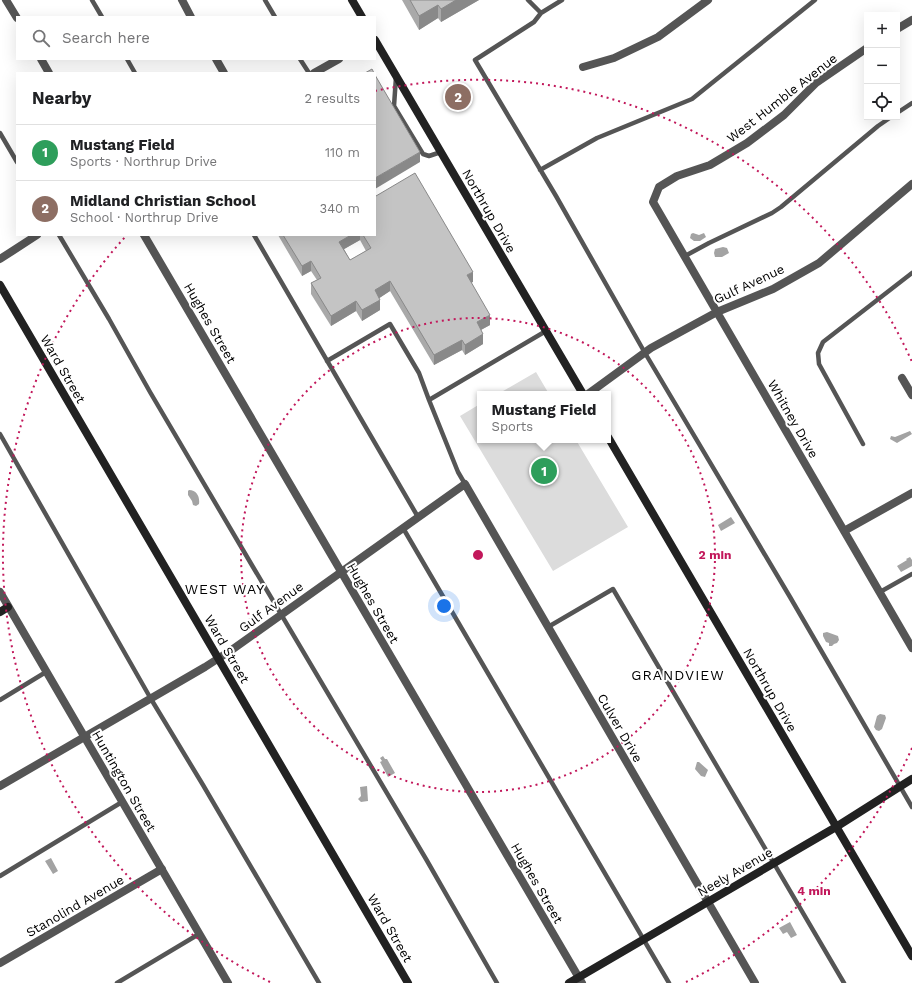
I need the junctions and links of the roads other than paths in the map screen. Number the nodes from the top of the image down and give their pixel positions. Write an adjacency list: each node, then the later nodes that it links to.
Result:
1 (6, 0): 11 (street)
2 (92, 0): 12 (lane)
3 (182, 0): 13 (street)
4 (265, 0): 14 (lane)
5 (352, 0): 15 (street)
6 (528, 0): 10 (lane)
7 (562, 0): 10 (lane)
8 (708, 0): 25 (street)
9 (815, 0): 38 (lane)
10 (541, 13): 38 (lane)
11 (16, 16)
12 (101, 16)
13 (190, 16)
14 (274, 16)
15 (361, 16)
16 (912, 20): 17 (street)
17 (900, 27)
18 (376, 42): 31 (street, Northrup Drive)
19 (864, 50): 40 (street, West Humble Avenue)
20 (42, 60): 26 (street)
21 (128, 60): 27 (lane)
22 (217, 60): 28 (street)
23 (301, 60): 29 (lane)
24 (337, 60): 30 (street)
25 (583, 67)
26 (48, 72)
27 (134, 72)
28 (223, 72)
29 (308, 72)
30 (316, 72)
31 (396, 76): 36 (street, Northrup Drive); 36 (lane)
32 (912, 102): 33 (lane)
33 (900, 111)
34 (887, 120): 45 (lane)
35 (0, 133): 37 (lane)
36 (441, 152): 50 (street, Northrup Drive)
37 (16, 160)
38 (540, 170): 51 (lane)
39 (912, 184): 49 (street, Gulf Avenue)
40 (653, 202): 45 (street, Whitney Drive)
41 (35, 236): 46 (street)
42 (60, 236): 72 (lane)
43 (145, 236): 66 (street, Hughes Street)
44 (255, 236): 52 (lane)
45 (685, 256): 49 (street, Whitney Drive)
46 (0, 259)
47 (912, 273): 60 (lane)
48 (0, 285): 75 (street, Ward Street)
49 (717, 312): 51 (street, Gulf Avenue); 65 (street, Whitney Drive)
50 (546, 331): 54 (street, Northrup Drive); 57 (lane)
51 (645, 352): 55 (street, Gulf Avenue); 82 (lane)
52 (327, 361): 57 (lane); 63 (lane)
53 (902, 378): 56 (street)
54 (581, 391)
55 (592, 391)
56 (912, 395)
57 (430, 400): 61 (lane)
58 (0, 434): 77 (lane)
59 (611, 442): 85 (street, Northrup Drive)
60 (863, 444)
61 (466, 484): 63 (street, Gulf Avenue); 73 (street, Culver Drive)
62 (912, 493): 65 (street)
63 (418, 517): 64 (street, Gulf Avenue)
64 (403, 528): 66 (street, Gulf Avenue); 91 (lane)
65 (844, 531): 69 (street, Whitney Drive)
66 (341, 572): 72 (street, Gulf Avenue); 94 (street, Hughes Street)
67 (912, 574): 69 (lane)
68 (0, 592): 70 (street, Huntington Street)
69 (880, 592): 74 (street, Whitney Drive)
70 (8, 607): 71 (street); 76 (street, Huntington Street)
71 (0, 612)
72 (281, 614): 75 (street, Gulf Avenue); 99 (lane)
73 (548, 627): 86 (lane); 89 (street, Culver Drive)
74 (912, 648)
75 (218, 658): 77 (street, Gulf Avenue); 98 (street, Ward Street)
76 (46, 672): 78 (lane); 79 (street, Huntington Street)
77 (151, 699): 79 (street, Gulf Avenue); 97 (lane)
78 (0, 700)
79 (84, 737): 81 (street, Gulf Avenue); 83 (street, Huntington Street)
80 (912, 779): 82 (street, Neely Avenue)
81 (0, 786)
82 (900, 787): 84 (lane); 85 (street, Neely Avenue)
83 (122, 802): 87 (street, Huntington Street); 88 (lane)
84 (912, 807)
85 (836, 827): 86 (street, Neely Avenue); 92 (street, Northrup Drive)
86 (774, 863): 89 (street, Neely Avenue); 103 (lane)
87 (162, 869): 90 (street, Huntington Street); 93 (street, Stanolind Avenue)
88 (0, 876)
89 (708, 902): 91 (street, Neely Avenue); 102 (street, Culver Drive)
90 (199, 934): 95 (lane); 96 (street, Huntington Street)
91 (644, 939): 94 (street, Neely Avenue); 101 (lane)
92 (912, 956)
93 (0, 963)
94 (580, 980): 100 (street, Neely Avenue)
95 (118, 983)
96 (228, 983)
97 (319, 983)
98 (408, 983)
99 (497, 983)
100 (570, 983)
101 (670, 983)
102 (755, 983)
103 (844, 983)

